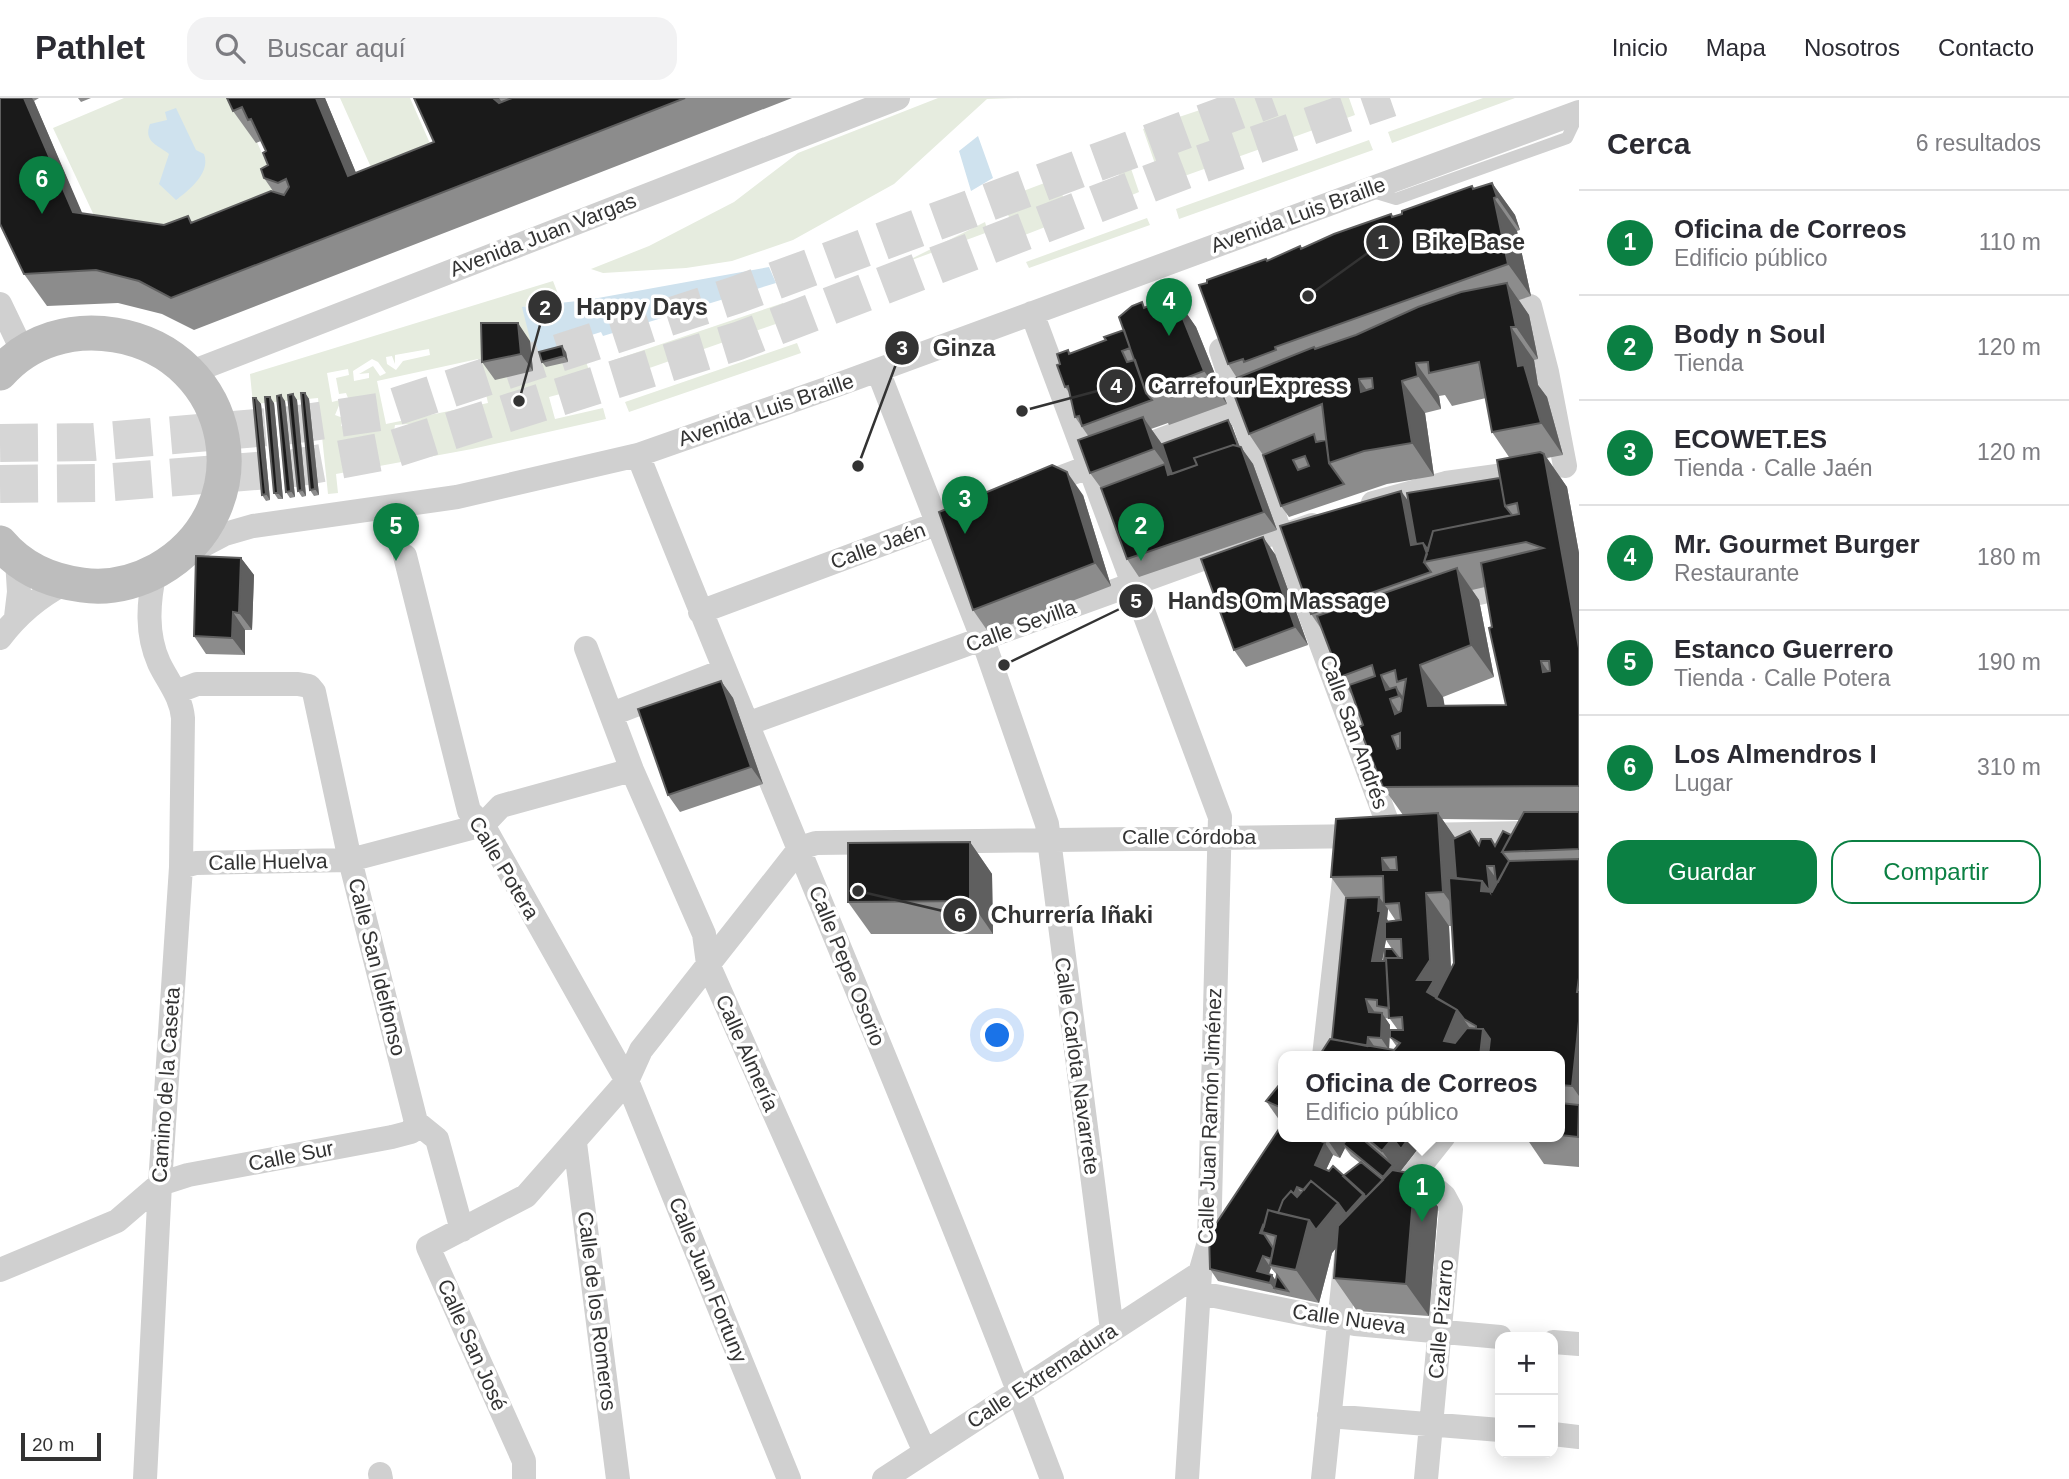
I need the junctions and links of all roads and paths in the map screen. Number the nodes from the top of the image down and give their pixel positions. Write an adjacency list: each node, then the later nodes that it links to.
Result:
1 (898, 98): 2 (street, Avenida Juan Vargas)
2 (856, 107): 10 (street, Avenida Juan Vargas)
3 (1579, 113): 5 (street, Avenida Luis Braille)
4 (0, 304): 8 (street)
5 (1032, 313): 9 (street, Avenida Luis Braille); 15 (street, Calle Juan Ramón Jiménez)
6 (1473, 322): 14 (street)
7 (1221, 350): 12 (street, Calle San Andrés)
8 (11, 363): 10 (street)
9 (878, 371): 13 (street, Avenida Luis Braille); 18 (street, Calle Carlota Navarrete)
10 (189, 373): 22 (street)
11 (1293, 390): 12 (street, Calle Jaén)
12 (1242, 409): 15 (street, Calle Jaén); 19 (street, Calle San Andrés)
13 (638, 455): 22 (street, Avenida Luis Braille); 28 (street, Calle Pepe Osorio)
14 (1572, 465): 16 (street)
15 (1087, 467): 18 (street, Calle Jaén); 25 (street, Calle Juan Ramón Jiménez)
16 (1353, 510)
17 (1329, 519): 19 (street, Calle Sevilla)
18 (937, 524): 28 (street, Calle Jaén); 33 (street, Calle Carlota Navarrete)
19 (1281, 536): 25 (street, Calle Sevilla); 34 (street, Calle San Andrés)
20 (5, 548): 24 (street); 29 (street)
21 (405, 556): 41 (street, Calle Potera)
22 (165, 566): 26 (street); 30 (street)
23 (1579, 571): 27 (street)
24 (65, 583): 26 (street); 29 (street)
25 (1135, 585): 33 (street, Calle Sevilla); 45 (street, Calle Juan Ramón Jiménez)
26 (117, 586): 30 (street)
27 (1421, 606)
28 (700, 612): 36 (street, Calle Pepe Osorio)
29 (16, 617): 32 (street)
30 (149, 625): 37 (street, Camino de la Caseta)
31 (1348, 635): 34 (street)
32 (0, 638)
33 (983, 640): 39 (street, Calle Sevilla); 42 (street, Calle Carlota Navarrete)
34 (1323, 644): 44 (street, Calle San Andrés)
35 (586, 648): 38 (street, Calle Almería)
36 (723, 671): 38 (street); 39 (street, Calle Pepe Osorio)
37 (176, 692): 48 (street, Calle San Idelfonso); 49 (street, Camino de la Caseta)
38 (612, 714): 40 (street, Calle Almería)
39 (747, 724): 47 (street, Calle Pepe Osorio)
40 (632, 770): 41 (street, Calle Huelva); 50 (street, Calle Almería)
41 (483, 825): 48 (street, Calle Huelva); 52 (street, Calle Potera)
42 (1047, 831): 45 (street, Calle Córdoba); 47 (street, Calle Córdoba); 66 (street, Calle Carlota Navarrete)
43 (1579, 832): 44 (street, Calle Córdoba)
44 (1392, 835): 46 (street, Calle Córdoba)
45 (1219, 836): 46 (street, Calle Córdoba); 62 (street, Calle Juan Ramón Jiménez)
46 (1349, 837): 51 (street)
47 (800, 848): 50 (street); 71 (street, Calle Pepe Osorio)
48 (350, 860): 49 (street, Calle Huelva); 53 (street, Calle San Idelfonso)
49 (181, 867): 57 (street, Camino de la Caseta)
50 (708, 964): 52 (street); 77 (street, Calle Almería)
51 (1325, 1051)
52 (627, 1081): 55 (street); 81 (street, Calle Juan Fortuny)
53 (416, 1122): 57 (street, Calle Sur); 60 (street, Calle San Idelfonso)
54 (1439, 1142): 56 (street)
55 (575, 1143): 60 (street); 80 (street, Calle de los Romeros)
56 (1416, 1172): 59 (street); 67 (street, Calle Pizarro)
57 (160, 1184): 63 (street); 78 (street, Camino de la Caseta)
58 (1236, 1198): 62 (street)
59 (1379, 1217)
60 (462, 1230): 79 (street, Calle San José)
61 (1363, 1237): 65 (street)
62 (1209, 1242): 64 (street, Calle Juan Ramón Jiménez)
63 (0, 1270)
64 (1200, 1283): 65 (street, Calle Nueva); 66 (street, Calle Extremadura); 84 (street, Calle Juan Ramón Jiménez)
65 (1338, 1319): 67 (street, Calle Nueva); 72 (street)
66 (1112, 1330): 71 (street, Calle Extremadura)
67 (1441, 1332): 68 (street, Calle Nueva); 73 (street, Calle Pizarro)
68 (1495, 1337)
69 (1558, 1343): 70 (street)
70 (1579, 1345)
71 (1019, 1391): 77 (street, Calle Extremadura); 83 (street, Calle Pepe Osorio)
72 (1329, 1416): 73 (street); 85 (street)
73 (1432, 1424): 74 (street); 86 (street, Calle Pizarro)
74 (1495, 1430)
75 (1558, 1435): 76 (street)
76 (1579, 1437)
77 (926, 1452): 82 (street, Calle Extremadura)
78 (145, 1479)
79 (524, 1479)
80 (618, 1479)
81 (789, 1479)
82 (884, 1479)
83 (1052, 1479)
84 (1187, 1479)
85 (1323, 1479)
86 (1426, 1479)

